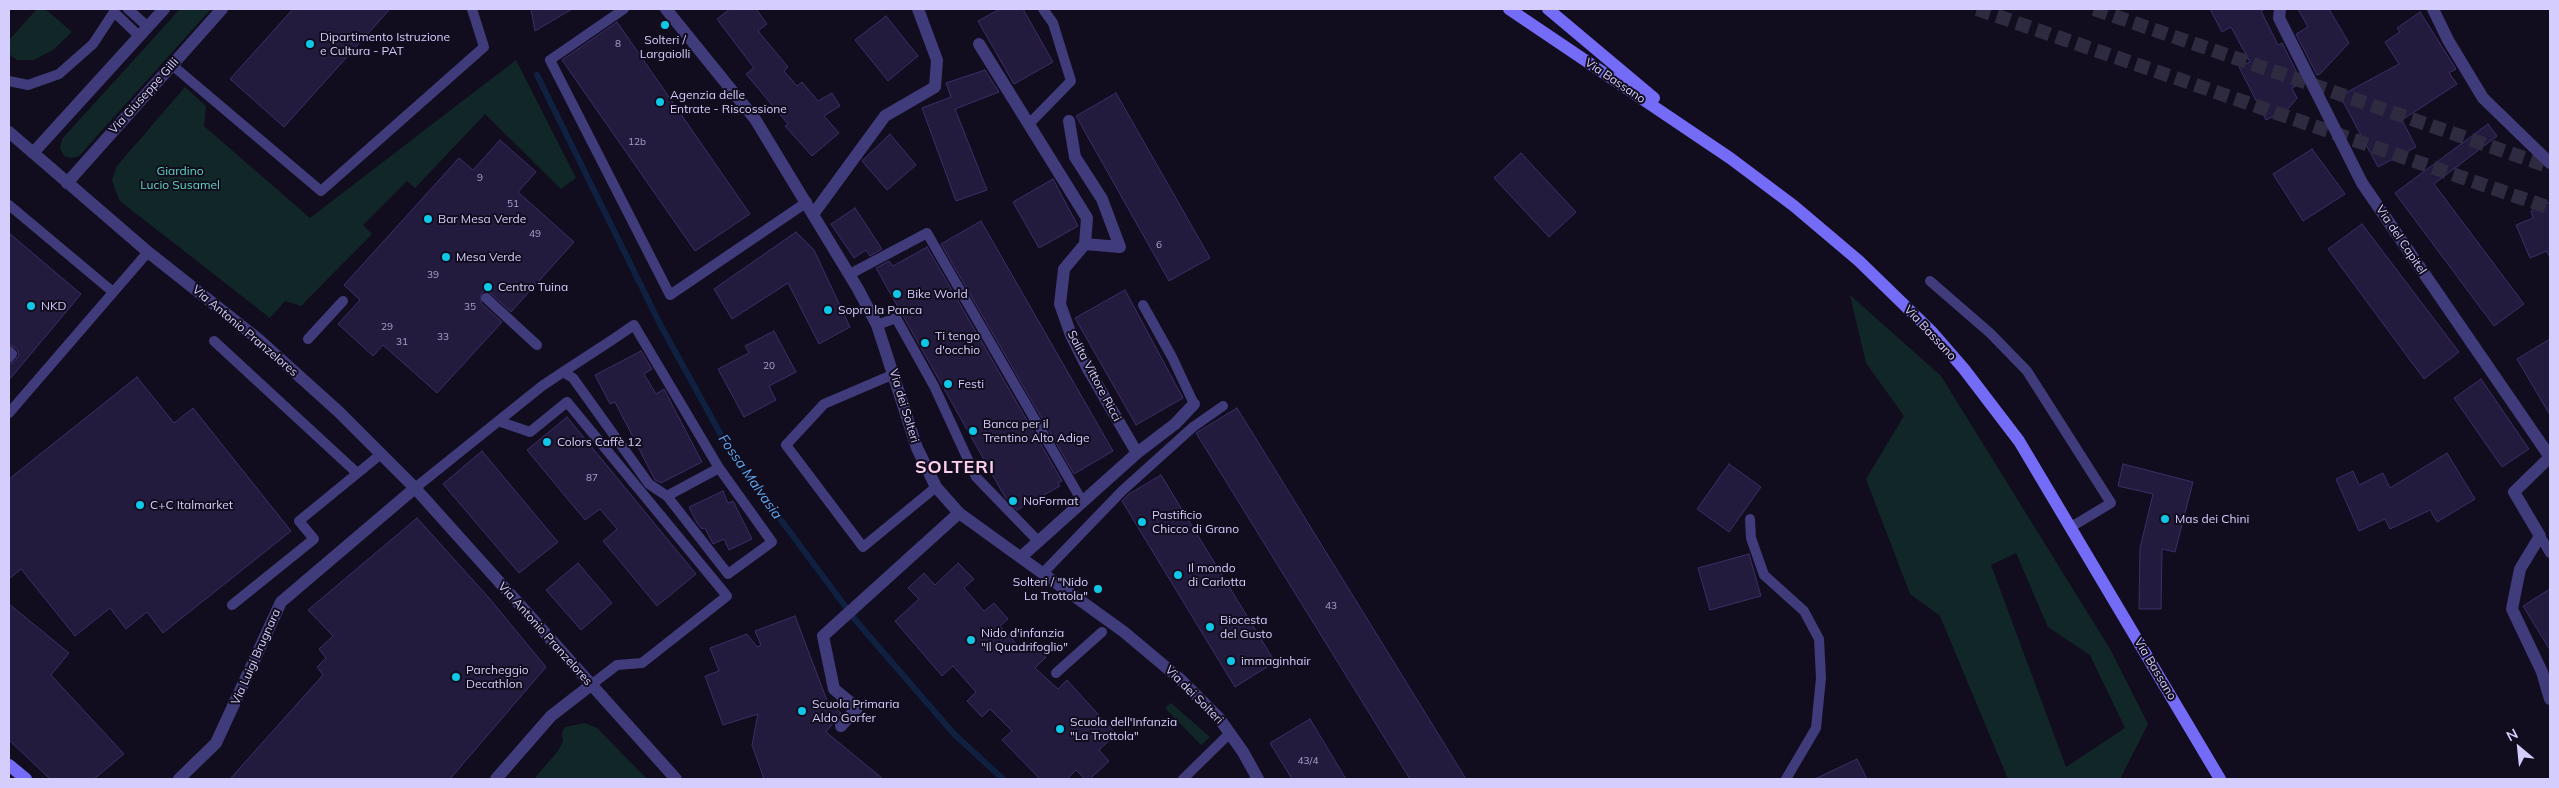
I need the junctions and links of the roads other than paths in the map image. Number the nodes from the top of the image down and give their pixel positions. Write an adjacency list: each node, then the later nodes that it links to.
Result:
1 (128, 9): 13 (lane)
2 (164, 9): 13 (street)
3 (222, 9): 15 (street, Via Giuseppe Gilli)
4 (472, 9): 15 (lane)
5 (624, 9): 24 (lane)
6 (666, 9): 24 (street, Via dei Solteri)
7 (918, 9): 26 (street)
8 (1043, 9): 18 (lane)
9 (1509, 9): 21 (main road, Via Bassano)
10 (1548, 9): 21 (main road)
11 (2280, 9): 49 (street, Via del Capitel)
12 (2433, 9): 22 (street)
13 (144, 32): 16 (lane); 20 (street)
14 (979, 44): 18 (street)
15 (172, 64): 23 (street, Via Giuseppe Gilli)
16 (9, 81)
17 (1069, 121): 27 (street)
18 (1029, 124): 27 (street)
19 (9, 132): 20 (street, Via Antonio Pranzelores)
20 (33, 153): 23 (street, Via Antonio Pranzelores)
21 (1730, 158): 58 (main road, Via Bassano)
22 (2550, 163)
23 (67, 184): 28 (street, Via Antonio Pranzelores)
24 (807, 202): 26 (street, Via dei Solteri)
25 (9, 205): 31 (lane)
26 (814, 213): 29 (street, Via dei Solteri)
27 (1085, 244): 47 (street, Salita Vittore Ricci)
28 (148, 252): 31 (lane); 48 (street, Via Antonio Pranzelores)
29 (850, 274): 35 (street, Via dei Solteri); 55 (lane)
30 (1930, 281): 58 (lane)
31 (113, 292): 45 (lane)
32 (486, 298): 38 (lane)
33 (343, 301): 36 (lane)
34 (1143, 305): 43 (lane)
35 (877, 326): 42 (street, Via dei Solteri); 60 (lane)
36 (308, 339)
37 (214, 341): 51 (lane)
38 (537, 345)
39 (9, 351): 40 (lane)
40 (9, 358)
41 (563, 372): 46 (lane); 50 (lane); 54 (lane)
42 (894, 374): 52 (street, Via dei Solteri); 52 (lane)
43 (1194, 404): 47 (street)
44 (1224, 406): 63 (lane)
45 (9, 413)
46 (498, 421): 53 (lane); 67 (lane)
47 (1136, 452): 55 (street)
48 (381, 454): 51 (lane); 53 (street, Via Antonio Pranzelores)
49 (2550, 457): 59 (street, Via del Capitel)
50 (719, 468): 54 (lane); 54 (lane)
51 (358, 473): 64 (lane)
52 (936, 487): 56 (street, Via dei Solteri)
53 (415, 488): 67 (street, Via Antonio Pranzelores); 73 (street, Via Luigi Brugnara)
54 (667, 496)
55 (1082, 502): 60 (street)
56 (959, 513): 62 (street, Via dei Solteri); 69 (street)
57 (1750, 518): 78 (lane)
58 (2071, 527): 79 (main road, Via Bassano)
59 (2540, 536): 61 (lane, Via del Capitel); 68 (street)
60 (1038, 542): 62 (street)
61 (2550, 553)
62 (1021, 557): 63 (street, Via dei Solteri)
63 (1043, 573): 70 (street, Via dei Solteri)
64 (232, 605)
65 (1102, 632): 66 (lane)
66 (1056, 673)
67 (591, 685): 74 (street); 75 (street, Via Antonio Pranzelores)
68 (2550, 700)
69 (841, 726)
70 (1230, 733): 76 (lane); 77 (street, Via dei Solteri)
71 (9, 765): 72 (main road)
72 (26, 779)
73 (179, 779)
74 (496, 779)
75 (676, 779)
76 (1183, 779)
77 (1258, 779)
78 (1786, 779)
79 (2220, 779)

